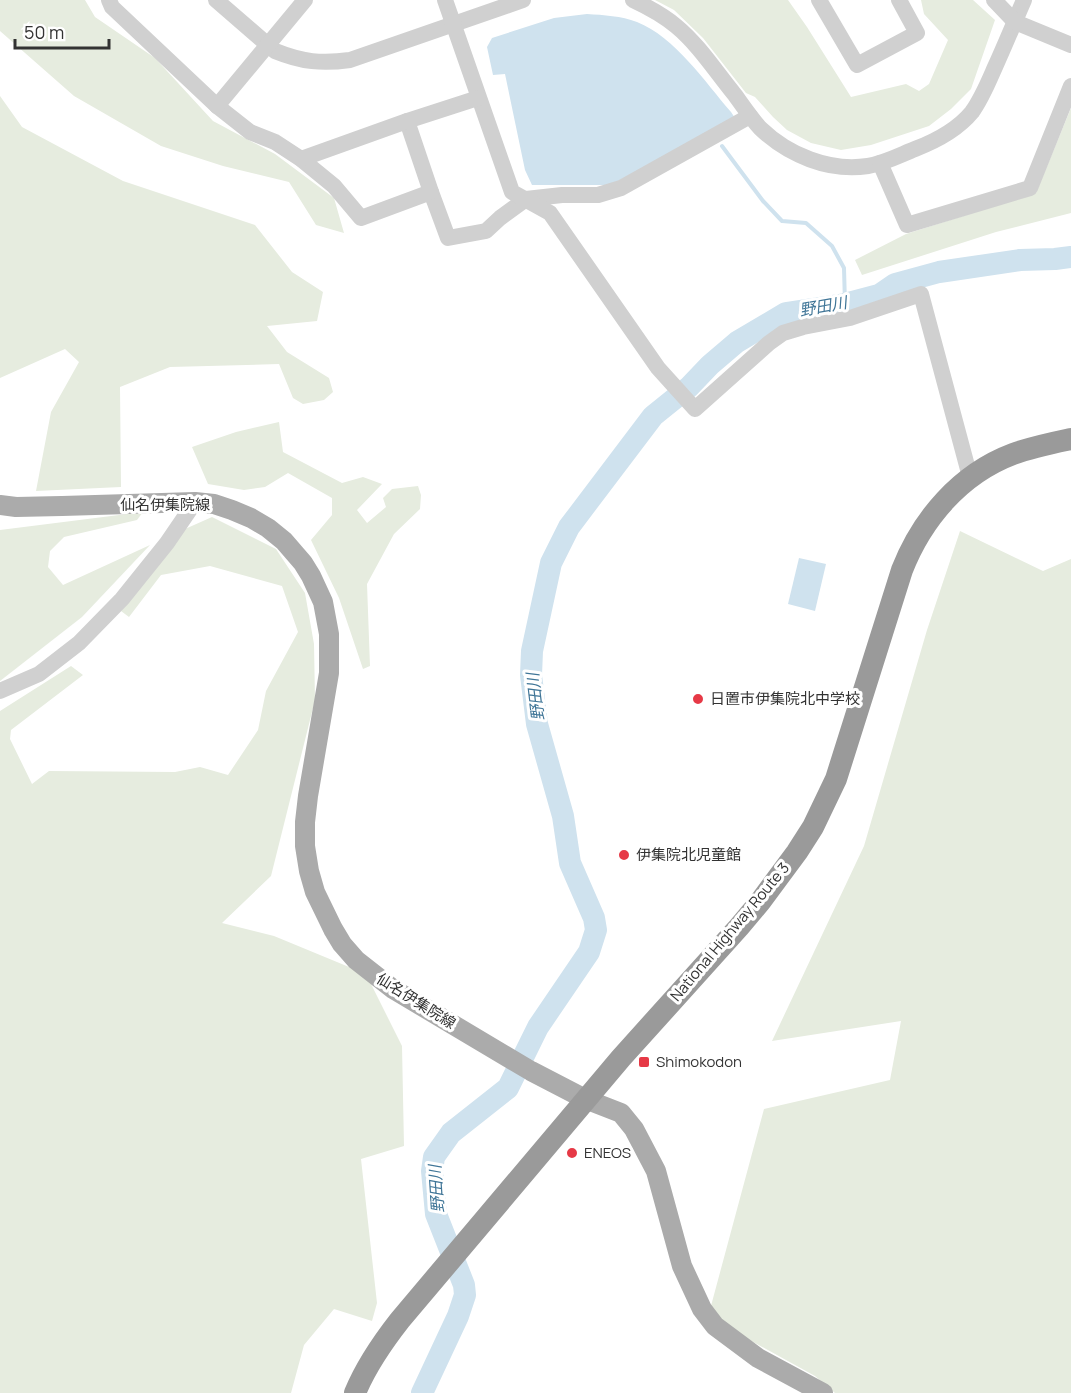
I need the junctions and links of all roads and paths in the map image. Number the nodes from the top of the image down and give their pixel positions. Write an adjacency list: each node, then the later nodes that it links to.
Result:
1 (110, 0): 17 (street)
2 (216, 0): 13 (street)
3 (305, 0): 13 (street)
4 (445, 0): 12 (street)
5 (523, 0): 12 (street)
6 (633, 0): 18 (street)
7 (819, 0): 8 (street)
8 (899, 0)
9 (994, 0): 11 (street)
10 (1023, 0): 11 (street)
11 (1015, 22): 14 (street); 21 (street)
12 (454, 25): 13 (street); 16 (street)
13 (268, 45): 17 (street)
14 (1071, 45)
15 (1071, 86): 21 (street)
16 (478, 98): 19 (street); 23 (street)
17 (217, 106): 20 (street)
18 (750, 116): 21 (street); 23 (street)
19 (407, 121): 20 (street); 22 (street)
20 (301, 159): 22 (street)
21 (880, 163)
22 (431, 192): 23 (street)
23 (526, 199): 25 (street)
24 (1071, 439): 25 (highway, National Highway Route 3)
25 (970, 477): 29 (highway, National Highway Route 3)
26 (195, 502): 27 (main road, 仙名伊集院線); 28 (street); 29 (main road, 仙名伊集院線)
27 (0, 505)
28 (0, 691)
29 (585, 1099): 30 (highway, National Highway Route 3); 31 (main road, 仙名伊集院線)
30 (355, 1393)
31 (823, 1393)

